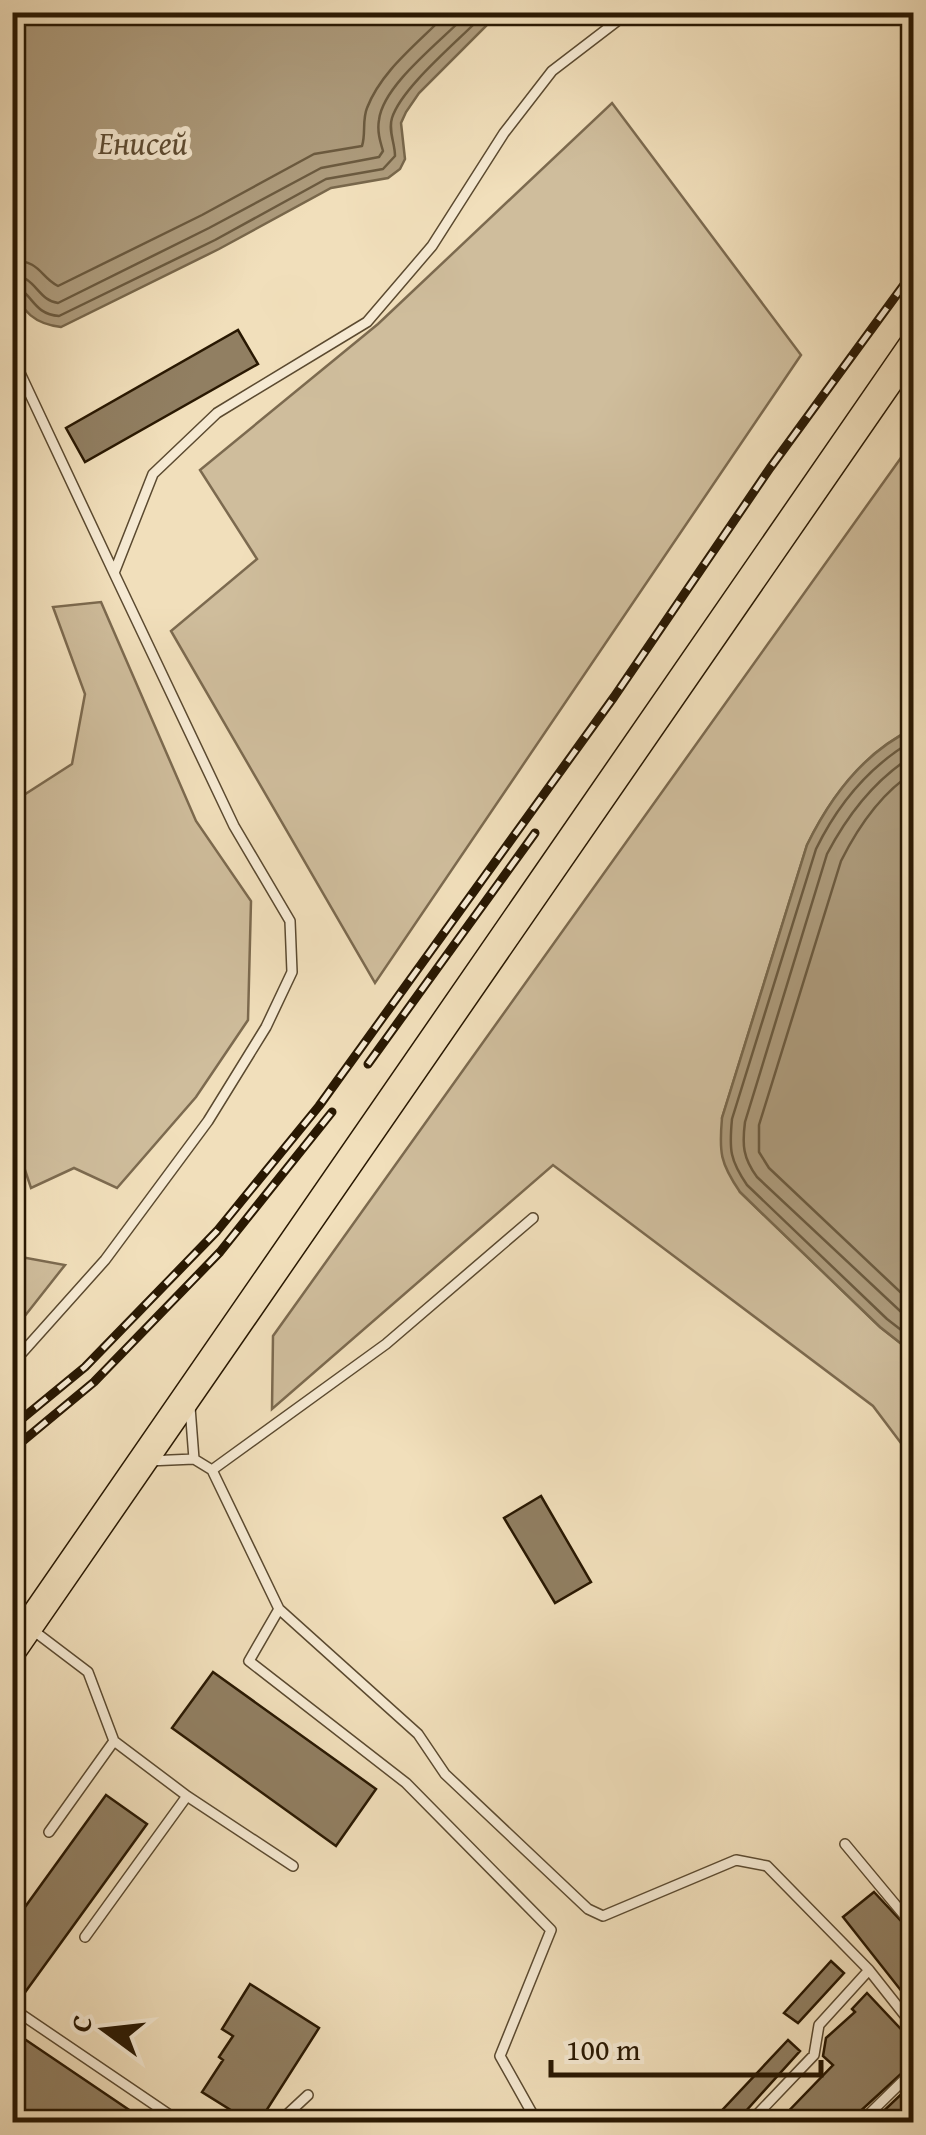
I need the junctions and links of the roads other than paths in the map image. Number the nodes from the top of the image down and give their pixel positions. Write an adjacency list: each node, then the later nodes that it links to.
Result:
1 (629, 12): 4 (lane)
2 (914, 344): 7 (main road)
3 (12, 356): 4 (lane)
4 (114, 574): 6 (lane)
5 (533, 1218): 10 (lane)
6 (12, 1364)
7 (189, 1390): 8 (lane); 9 (main road)
8 (194, 1459): 9 (lane); 10 (lane)
9 (140, 1462): 12 (main road)
10 (212, 1470): 11 (lane)
11 (279, 1609): 20 (lane); 27 (lane)
12 (20, 1638): 13 (lane)
13 (114, 1741): 14 (lane); 15 (lane)
14 (187, 1796): 17 (lane); 19 (lane)
15 (49, 1832)
16 (845, 1844): 18 (lane)
17 (293, 1866)
18 (914, 1928)
19 (84, 1937)
20 (869, 1970): 22 (lane); 28 (lane)
21 (12, 2008): 25 (lane)
22 (914, 2027)
23 (914, 2070): 29 (lane)
24 (308, 2096): 26 (lane)
25 (180, 2122)
26 (279, 2122)
27 (537, 2122)
28 (750, 2122)
29 (861, 2122)

